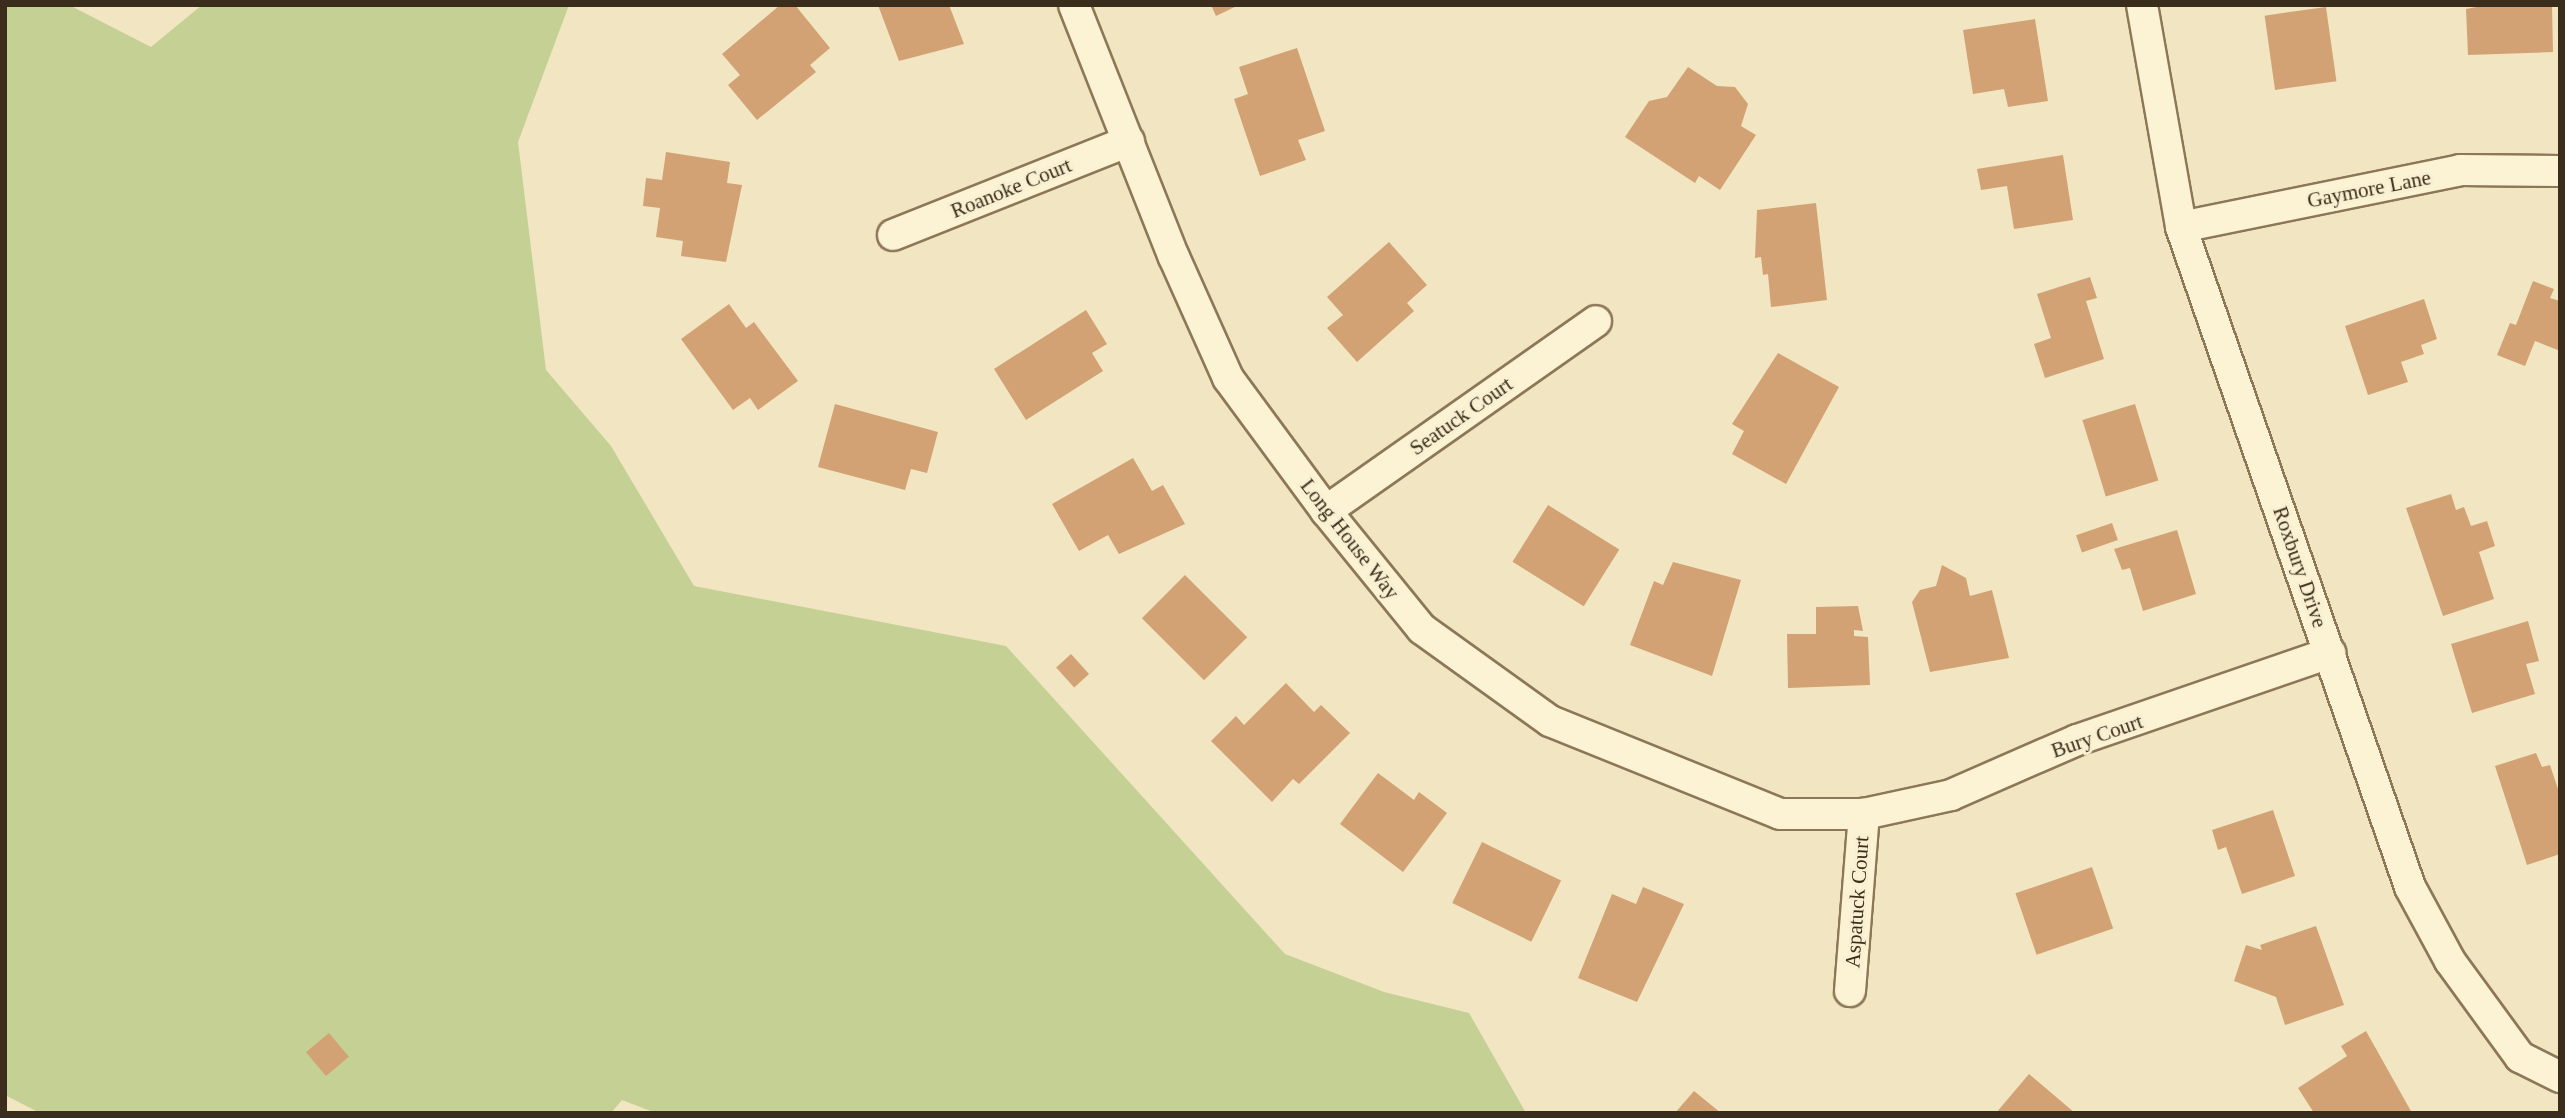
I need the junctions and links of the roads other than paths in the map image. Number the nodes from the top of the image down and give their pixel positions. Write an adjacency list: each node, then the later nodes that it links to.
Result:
1 (1074, 5): 3 (street, Long House Way)
2 (2142, 5): 5 (street, Roxbury Drive)
3 (1129, 141): 6 (street, Roanoke Court); 8 (street, Long House Way)
4 (2560, 171): 5 (street, Gaymore Lane)
5 (2181, 227): 9 (street, Roxbury Drive)
6 (893, 235)
7 (1597, 321): 8 (street, Seatuck Court)
8 (1326, 511): 10 (street, Long House Way)
9 (2330, 653): 10 (street, Bury Court); 12 (street, Roxbury Drive)
10 (1864, 814): 11 (street, Aspatuck Court)
11 (1850, 991)
12 (2560, 1077)

